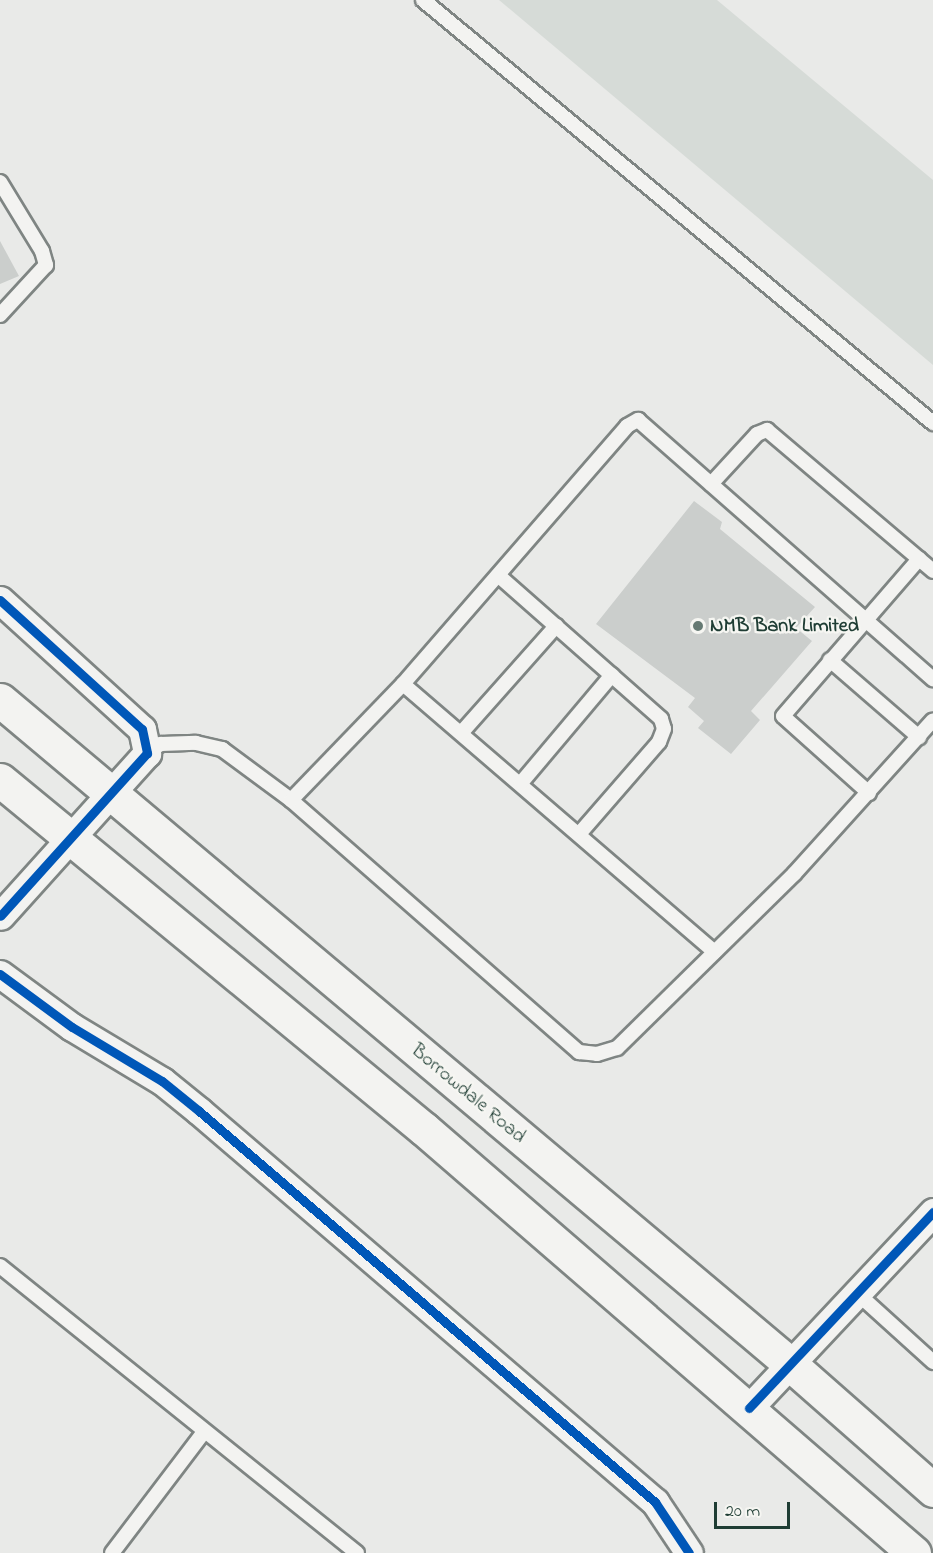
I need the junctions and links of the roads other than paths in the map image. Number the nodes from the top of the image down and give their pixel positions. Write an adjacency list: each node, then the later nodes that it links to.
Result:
1 (423, 0): 4 (lane)
2 (0, 182): 3 (lane)
3 (0, 315)
4 (933, 423)
5 (711, 484): 6 (lane); 8 (lane); 10 (lane)
6 (919, 560): 7 (lane); 10 (lane)
7 (933, 571)
8 (499, 576): 11 (lane); 15 (lane)
9 (0, 600): 20 (street)
10 (866, 620): 12 (lane); 14 (lane)
11 (556, 626): 13 (lane); 18 (lane)
12 (830, 660): 19 (lane); 23 (lane)
13 (612, 675): 22 (lane); 26 (lane)
14 (933, 679)
15 (403, 684): 18 (lane); 25 (lane)
16 (0, 700): 24 (main road, Borrowdale Road)
17 (933, 720): 19 (lane)
18 (462, 732): 22 (lane)
19 (919, 737): 23 (lane)
20 (147, 753): 24 (street); 25 (lane)
21 (0, 780): 27 (main road)
22 (520, 783): 26 (lane)
23 (869, 794): 29 (lane)
24 (112, 796): 27 (street); 35 (main road, Borrowdale Road)
25 (291, 800): 29 (lane)
26 (580, 833): 29 (lane)
27 (71, 839): 28 (street); 36 (main road)
28 (0, 916)
29 (716, 952)
30 (0, 974): 41 (street)
31 (933, 1212): 33 (street)
32 (0, 1266): 37 (lane)
33 (857, 1293): 34 (lane); 35 (street)
34 (933, 1362)
35 (789, 1363): 36 (street); 38 (main road, Borrowdale Road)
36 (749, 1408): 42 (main road)
37 (203, 1433): 39 (lane); 40 (lane)
38 (933, 1490)
39 (112, 1553)
40 (357, 1553)
41 (689, 1553)
42 (914, 1553)

